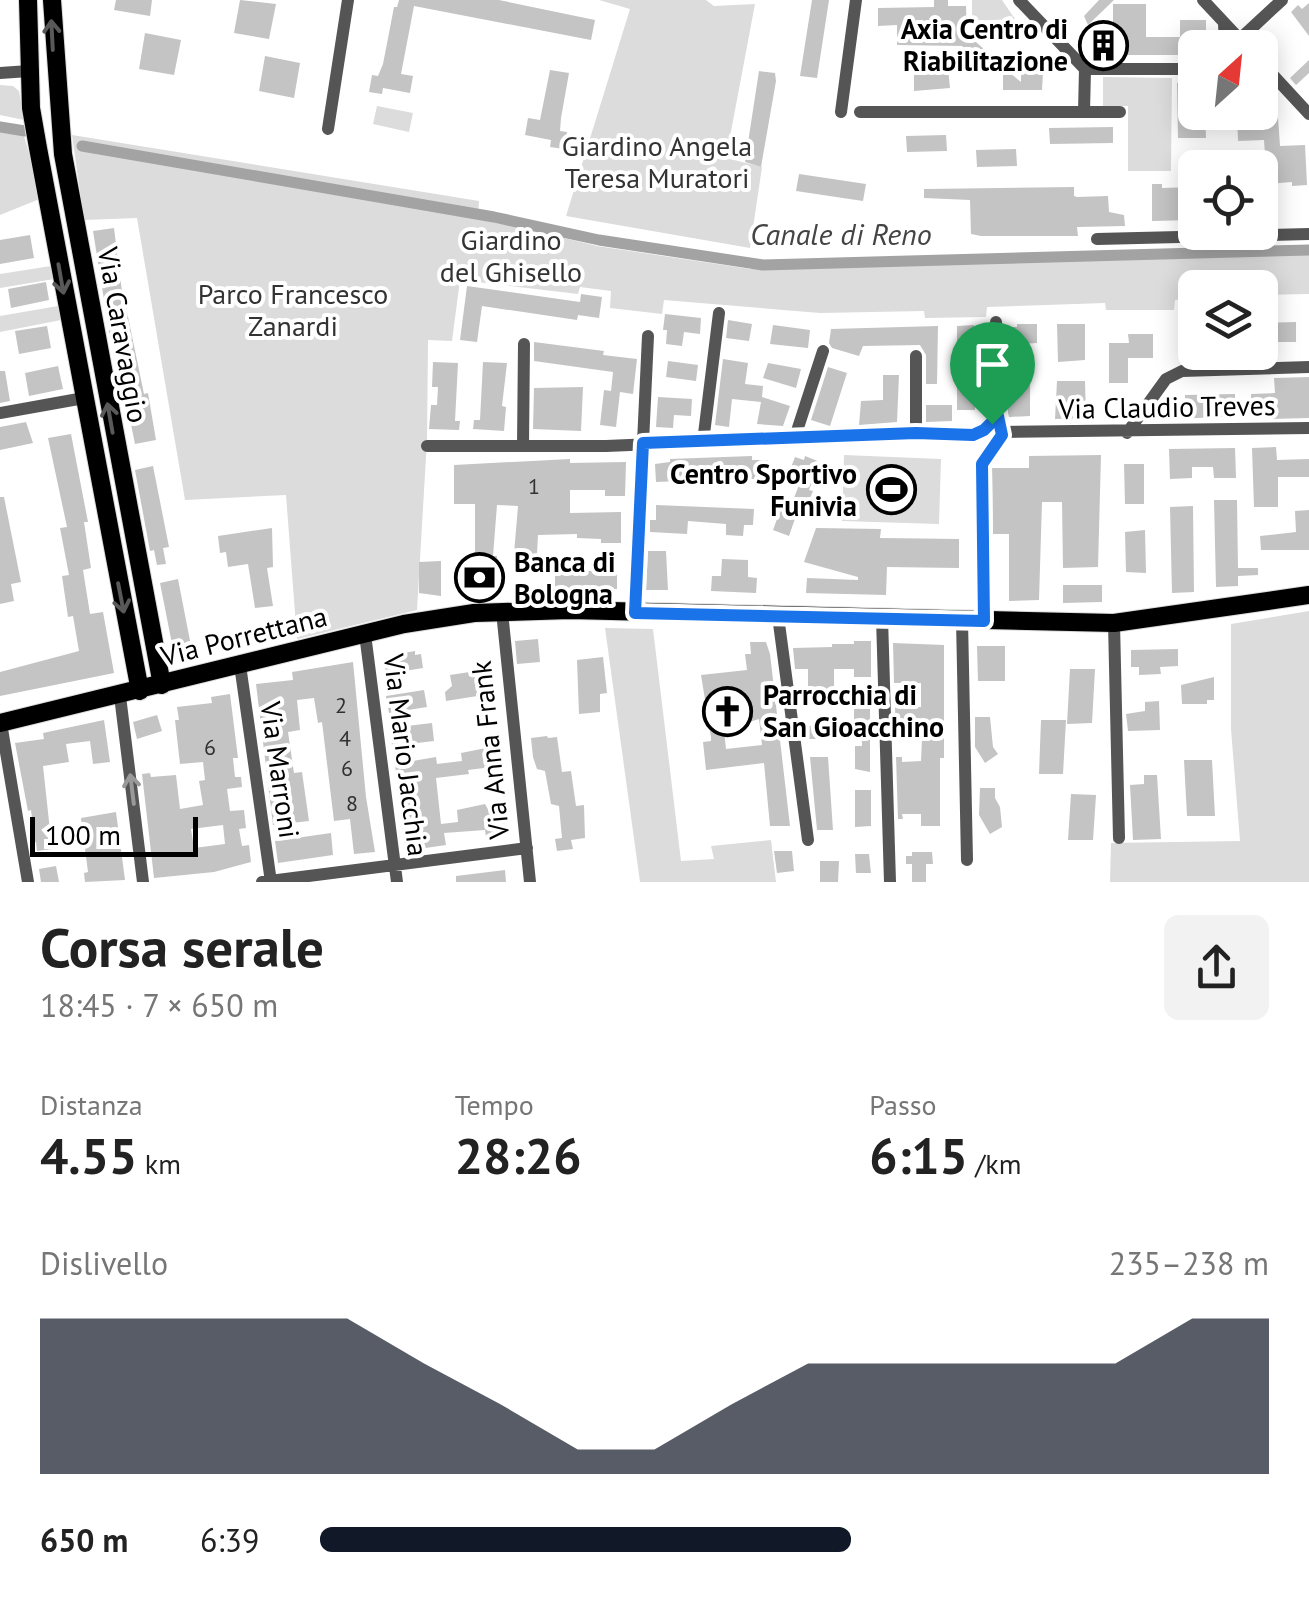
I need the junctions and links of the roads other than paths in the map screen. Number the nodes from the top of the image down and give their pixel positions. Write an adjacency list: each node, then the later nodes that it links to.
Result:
1 (28, 0): 15 (main road, Via Caravaggio)
2 (52, 0): 13 (main road, Via Caravaggio, one-way to 2)
3 (348, 0): 23 (street)
4 (856, 0): 18 (street)
5 (1018, 0): 14 (street)
6 (1203, 0): 8 (street)
7 (1282, 0): 11 (street)
8 (1224, 23): 9 (street); 10 (street)
9 (1224, 30)
10 (1231, 30)
11 (1255, 30)
12 (1178, 68): 14 (street)
13 (54, 70): 15 (main road); 24 (main road, Via Caravaggio)
14 (1085, 70): 20 (street)
15 (29, 71): 16 (street); 25 (main road, Via Caravaggio)
16 (0, 73)
17 (1278, 82): 22 (street)
18 (841, 112)
19 (860, 112): 20 (street)
20 (1084, 112): 21 (street)
21 (1120, 112)
22 (1309, 114)
23 (328, 129)
24 (74, 218): 25 (main road, Via Caravaggio); 48 (main road, Via Caravaggio, one-way to 24)
25 (52, 221): 35 (main road, Via Caravaggio, one-way to 35)
26 (1309, 234): 27 (street)
27 (1097, 239)
28 (719, 313): 44 (street)
29 (996, 322): 37 (street)
30 (648, 336): 45 (street)
31 (524, 344): 46 (street)
32 (823, 351): 43 (street)
33 (916, 356): 39 (street)
34 (1309, 367): 40 (street)
35 (84, 398): 36 (street); 49 (main road, Via Caravaggio)
36 (0, 413)
37 (998, 416): 41 (street); 42 (street)
38 (1309, 428): 40 (street, Via Claudio Treves)
39 (916, 433): 41 (street, Via Claudio Treves); 43 (street, Via Claudio Treves)
40 (1127, 433): 42 (street, Via Claudio Treves)
41 (973, 435): 42 (street, Via Claudio Treves); 50 (street)
42 (1002, 435): 50 (street)
43 (794, 440): 44 (street, Via Claudio Treves)
44 (703, 442): 45 (street, Via Claudio Treves)
45 (643, 443): 46 (street, Via Claudio Treves); 53 (street)
46 (523, 445): 47 (street, Via Claudio Treves)
47 (427, 446)
48 (118, 462): 49 (main road, Via Caravaggio); 61 (main road, Via Caravaggio)
49 (96, 464): 62 (main road, Via Caravaggio, one-way to 62)
50 (982, 464): 57 (street)
51 (1309, 595): 58 (main road, Via Porrettana)
52 (502, 612): 53 (main road, Via Porrettana); 59 (main road, Via Porrettana); 67 (street, Via Anna Frank)
53 (635, 613): 54 (main road, Via Porrettana)
54 (778, 616): 55 (main road, Via Porrettana); 66 (street)
55 (882, 618): 56 (main road, Via Porrettana); 76 (street)
56 (962, 620): 57 (main road, Via Porrettana); 68 (street)
57 (984, 621): 58 (main road, Via Porrettana)
58 (1114, 623): 65 (street)
59 (364, 634): 60 (main road, Via Porrettana); 69 (street, Via Mario Jacchia)
60 (240, 665): 61 (main road, Via Porrettana); 73 (street, Via Marroni)
61 (162, 686): 62 (main road, Via Porrettana)
62 (140, 691): 63 (main road, Via Porrettana)
63 (120, 696): 64 (main road, Via Porrettana); 71 (street, one-way to 63)
64 (0, 723): 70 (street)
65 (1119, 838)
66 (808, 840)
67 (527, 848): 69 (street); 75 (street, Via Anna Frank)
68 (967, 860)
69 (395, 864): 73 (street); 74 (street, Via Mario Jacchia)
70 (28, 882)
71 (143, 882)
72 (262, 882): 73 (street)
73 (270, 882)
74 (397, 882)
75 (530, 882)
76 (890, 882)

